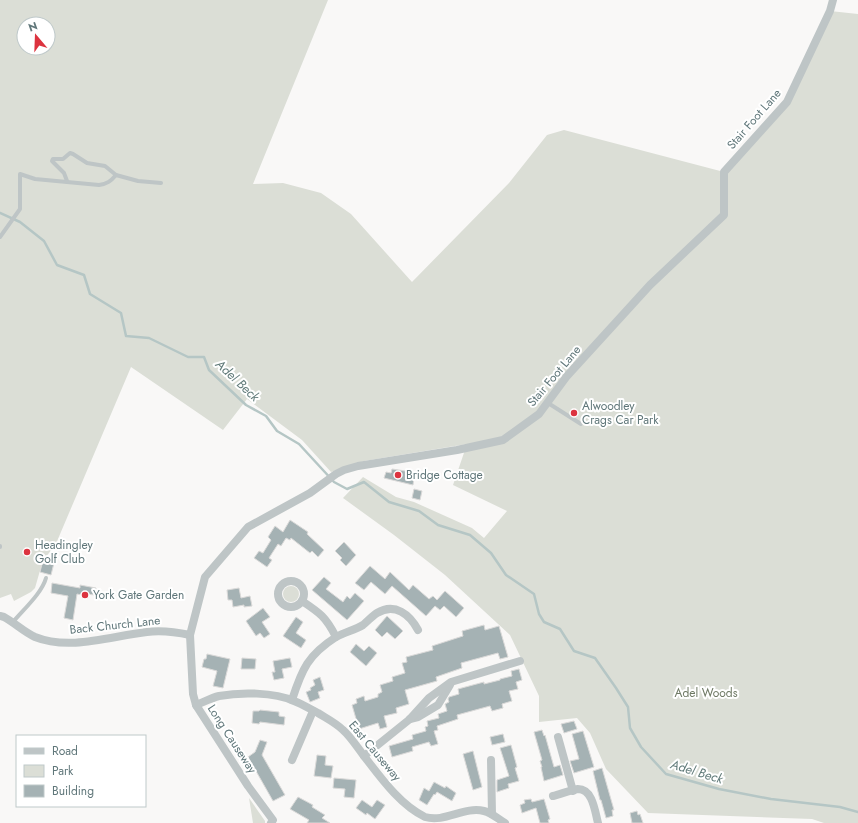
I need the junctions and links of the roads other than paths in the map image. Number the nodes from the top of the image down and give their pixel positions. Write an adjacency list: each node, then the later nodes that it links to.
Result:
1 (833, 0): 6 (street, Stair Foot Lane)
2 (116, 175): 3 (lane); 3 (lane); 4 (lane)
3 (67, 181): 5 (lane)
4 (161, 183)
5 (0, 237)
6 (548, 403): 7 (lane); 13 (street, Stair Foot Lane)
7 (581, 424)
8 (46, 578): 11 (lane)
9 (302, 601): 14 (street)
10 (0, 616): 11 (street, Back Church Lane)
11 (13, 622): 13 (street, Back Church Lane)
12 (418, 630): 14 (street)
13 (190, 635): 17 (street, Long Causeway)
14 (336, 636): 16 (street)
15 (520, 661): 20 (street)
16 (292, 700): 17 (street, East Causeway); 18 (street, East Causeway)
17 (196, 705): 26 (street, Long Causeway)
18 (313, 711): 20 (street, East Causeway); 21 (street)
19 (558, 737): 23 (street)
20 (364, 756): 25 (street, East Causeway)
21 (292, 760)
22 (491, 760): 25 (street)
23 (573, 791): 24 (street); 28 (street)
24 (553, 796)
25 (492, 814): 27 (street, East Causeway)
26 (273, 822)
27 (505, 823)
28 (598, 823)

